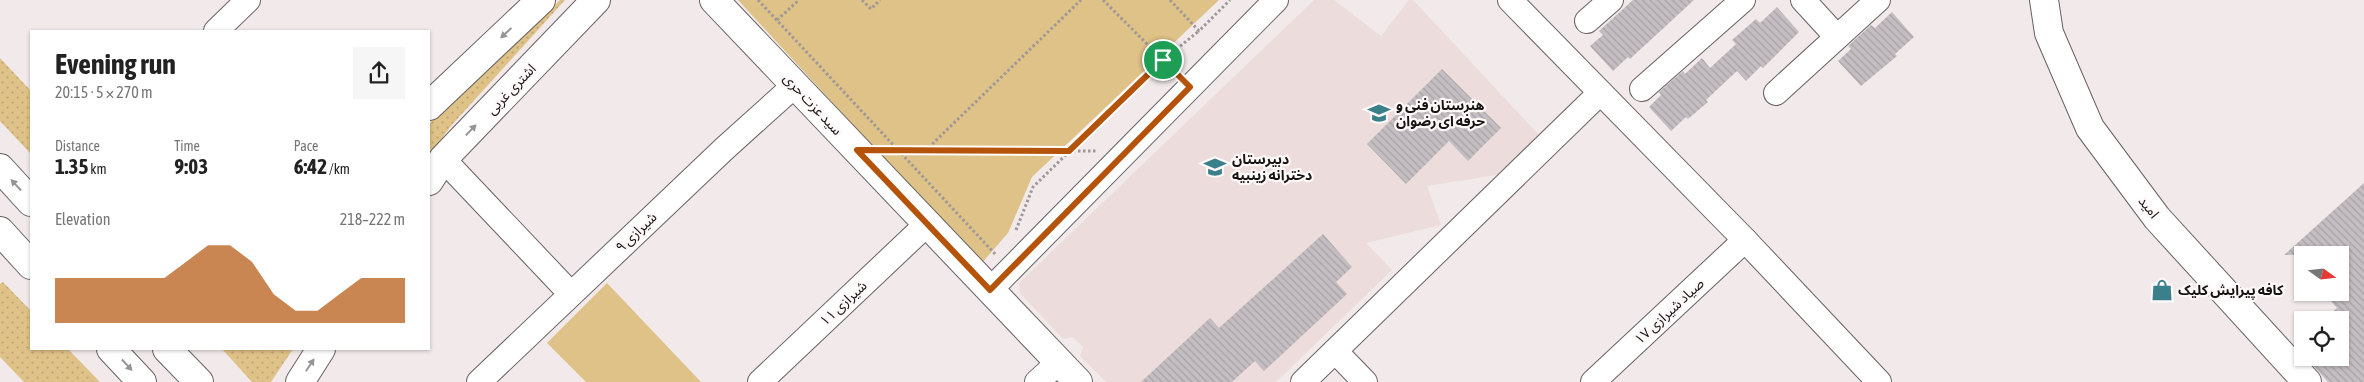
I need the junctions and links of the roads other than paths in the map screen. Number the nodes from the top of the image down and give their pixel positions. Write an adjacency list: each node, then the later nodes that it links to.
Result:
1 (248, 0): 13 (street)
2 (541, 0): 19 (street, one-way to 19)
3 (596, 0): 21 (street, اشتری غربی, one-way to 3)
4 (714, 0): 15 (street, سید عزت حری)
5 (1276, 0): 27 (street)
6 (1510, 0): 17 (street)
7 (1611, 0): 12 (street)
8 (1743, 0): 16 (street)
9 (1803, 0): 14 (street)
10 (1878, 0): 14 (street)
11 (2044, 0): 45 (street, امید)
12 (1587, 21)
13 (217, 30)
14 (1838, 37): 18 (street)
15 (795, 85): 23 (street, سید عزت حری); 28 (street, شیرازی ۹)
16 (1642, 89)
17 (1600, 93): 24 (street); 32 (street)
18 (1776, 93)
19 (430, 105)
20 (0, 168): 22 (street, one-way to 20)
21 (436, 170): 28 (street)
22 (30, 201)
23 (927, 224): 27 (street, سید عزت حری); 38 (street, شیرازی ۱۱)
24 (1745, 240): 43 (street, صیاد شیرازی ۱۷); 44 (street)
25 (3, 241): 26 (street)
26 (30, 263)
27 (990, 290): 33 (street, سید عزت حری)
28 (571, 294): 37 (street, شیرازی ۹)
29 (112, 350): 34 (street, one-way to 34)
30 (170, 350): 35 (street)
31 (320, 350): 36 (street, one-way to 31)
32 (1335, 351): 41 (street); 42 (street)
33 (1059, 362): 39 (street); 40 (street, سید عزت حری)
34 (142, 382)
35 (199, 382)
36 (300, 382)
37 (479, 382)
38 (760, 382)
39 (1037, 382)
40 (1078, 382)
41 (1303, 382)
42 (1365, 382)
43 (1594, 382)
44 (1879, 382)
45 (2307, 382)

